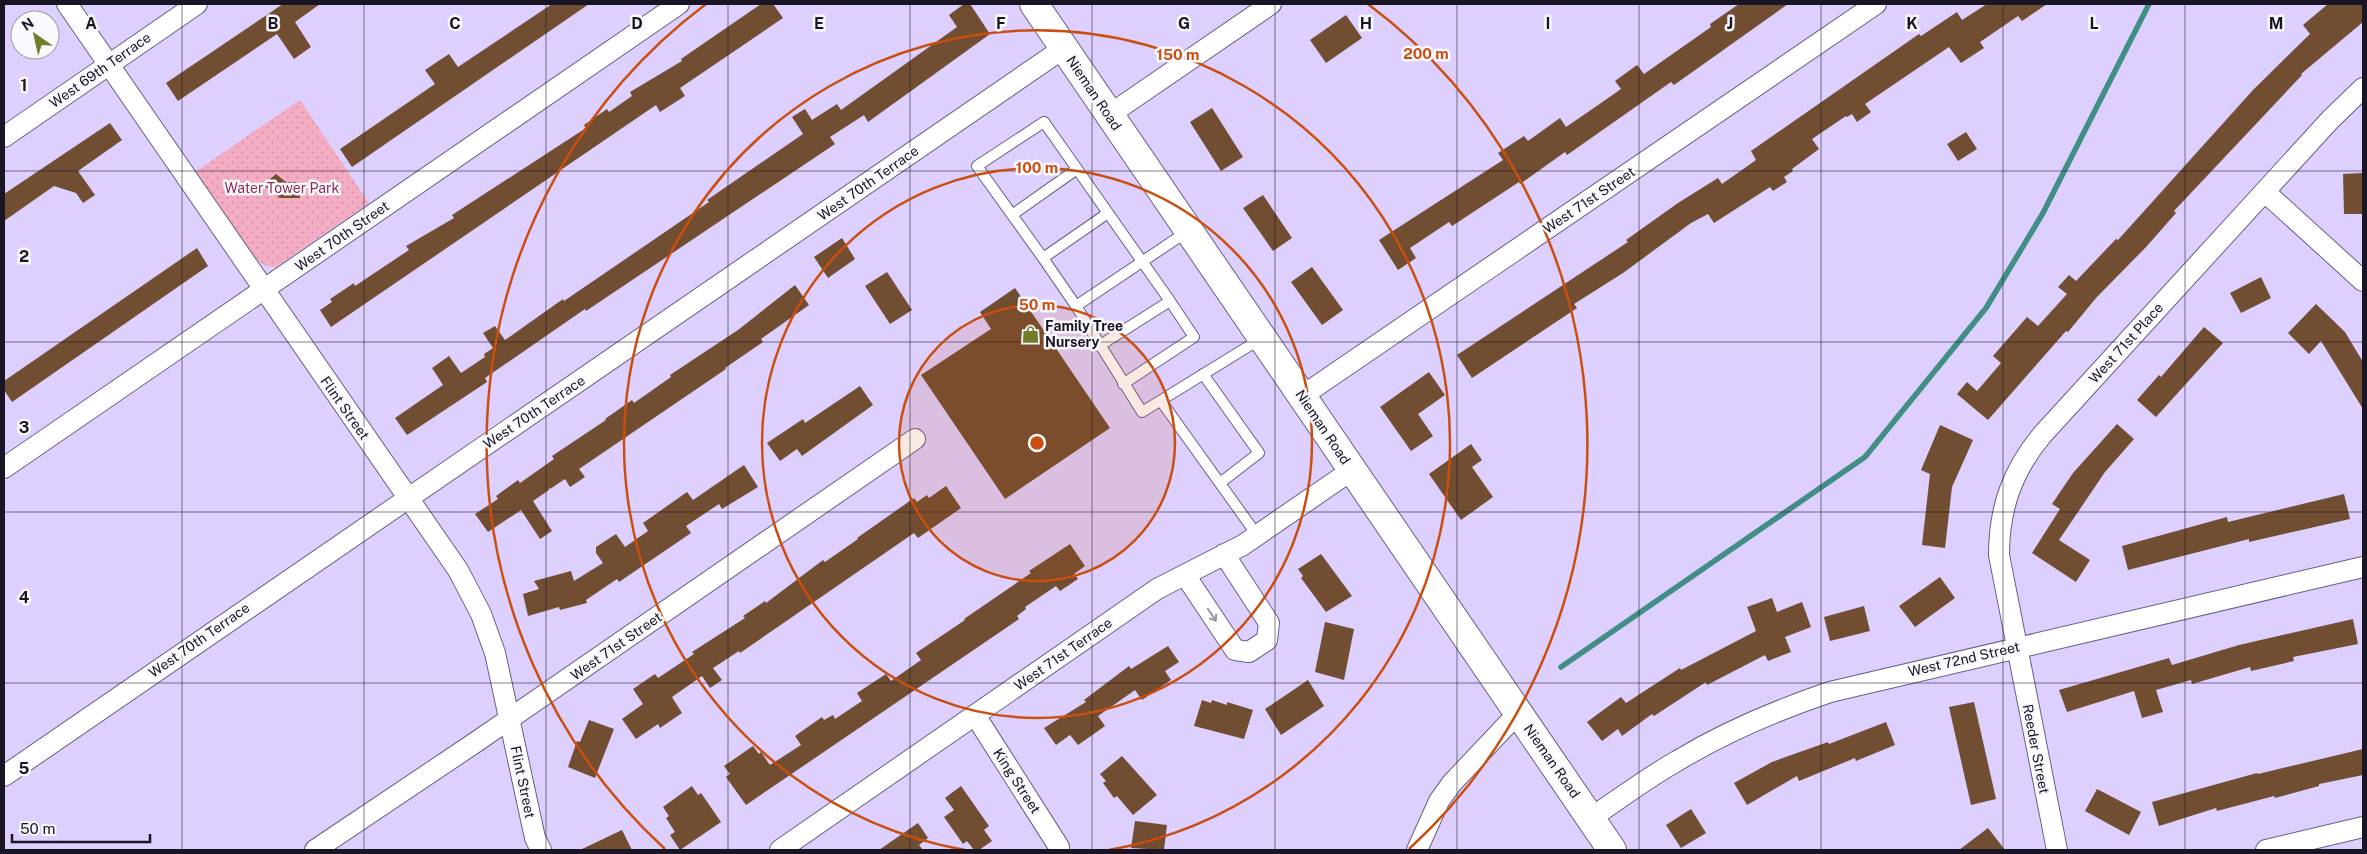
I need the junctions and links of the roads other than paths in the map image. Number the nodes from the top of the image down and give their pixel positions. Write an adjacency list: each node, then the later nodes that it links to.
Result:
1 (67, 4): 8 (street, Flint Street)
2 (197, 4): 8 (street, West 69th Terrace)
3 (679, 4): 20 (street, West 70th Street)
4 (1034, 4): 7 (main road, Nieman Road)
5 (1271, 4): 10 (street)
6 (1876, 4): 27 (street, West 71st Street)
7 (1064, 48): 10 (main road, Nieman Road); 33 (street, West 70th Terrace)
8 (109, 64): 11 (street, West 69th Terrace); 20 (street, Flint Street)
9 (2363, 88): 13 (street, West 71st Place)
10 (1109, 115): 16 (main road, Nieman Road)
11 (4, 136)
12 (1077, 169): 14 (lane); 15 (lane); 15 (lane)
13 (2264, 192): 19 (street); 38 (street, West 71st Place)
14 (1108, 213): 17 (lane); 18 (lane)
15 (1012, 215): 17 (lane)
16 (1188, 231): 18 (lane); 23 (main road, Nieman Road)
17 (1043, 258): 22 (lane)
18 (1142, 262): 21 (lane); 22 (lane)
19 (2363, 281)
20 (264, 291): 30 (street, West 70th Street); 33 (street, Flint Street)
21 (1170, 301): 24 (lane); 26 (lane)
22 (1076, 306): 24 (lane)
23 (1262, 338): 25 (lane); 27 (main road, Nieman Road)
24 (1099, 346): 26 (lane)
25 (1203, 374): 28 (lane); 32 (lane)
26 (1123, 384): 28 (lane)
27 (1302, 396): 31 (main road, Nieman Road)
28 (1161, 401): 32 (lane)
29 (915, 438): 41 (street, West 71st Street)
30 (4, 468)
31 (1352, 470): 34 (street, West 71st Terrace); 39 (main road, Nieman Road)
32 (1220, 483): 34 (lane)
33 (407, 498): 41 (street, Flint Street); 42 (street, West 70th Terrace)
34 (1257, 535): 35 (street, West 71st Terrace)
35 (1224, 554): 37 (street, West 71st Terrace); 37 (street, one-way to 35)
36 (2363, 567): 38 (street, West 72nd Street)
37 (1185, 575): 40 (street, West 71st Terrace)
38 (2015, 647): 43 (street, West 72nd Street); 51 (street, Reeder Street)
39 (1518, 713): 43 (main road, Nieman Road); 49 (street)
40 (974, 715): 45 (street, King Street); 48 (street, West 71st Terrace)
41 (509, 720): 46 (street, West 71st Street); 47 (street, Flint Street)
42 (4, 776)
43 (1591, 818): 50 (main road, Nieman Road)
44 (2363, 826): 52 (street)
45 (1059, 847)
46 (315, 850)
47 (540, 850)
48 (780, 850)
49 (1416, 850)
50 (1612, 850)
51 (2056, 850)
52 (2266, 850)

